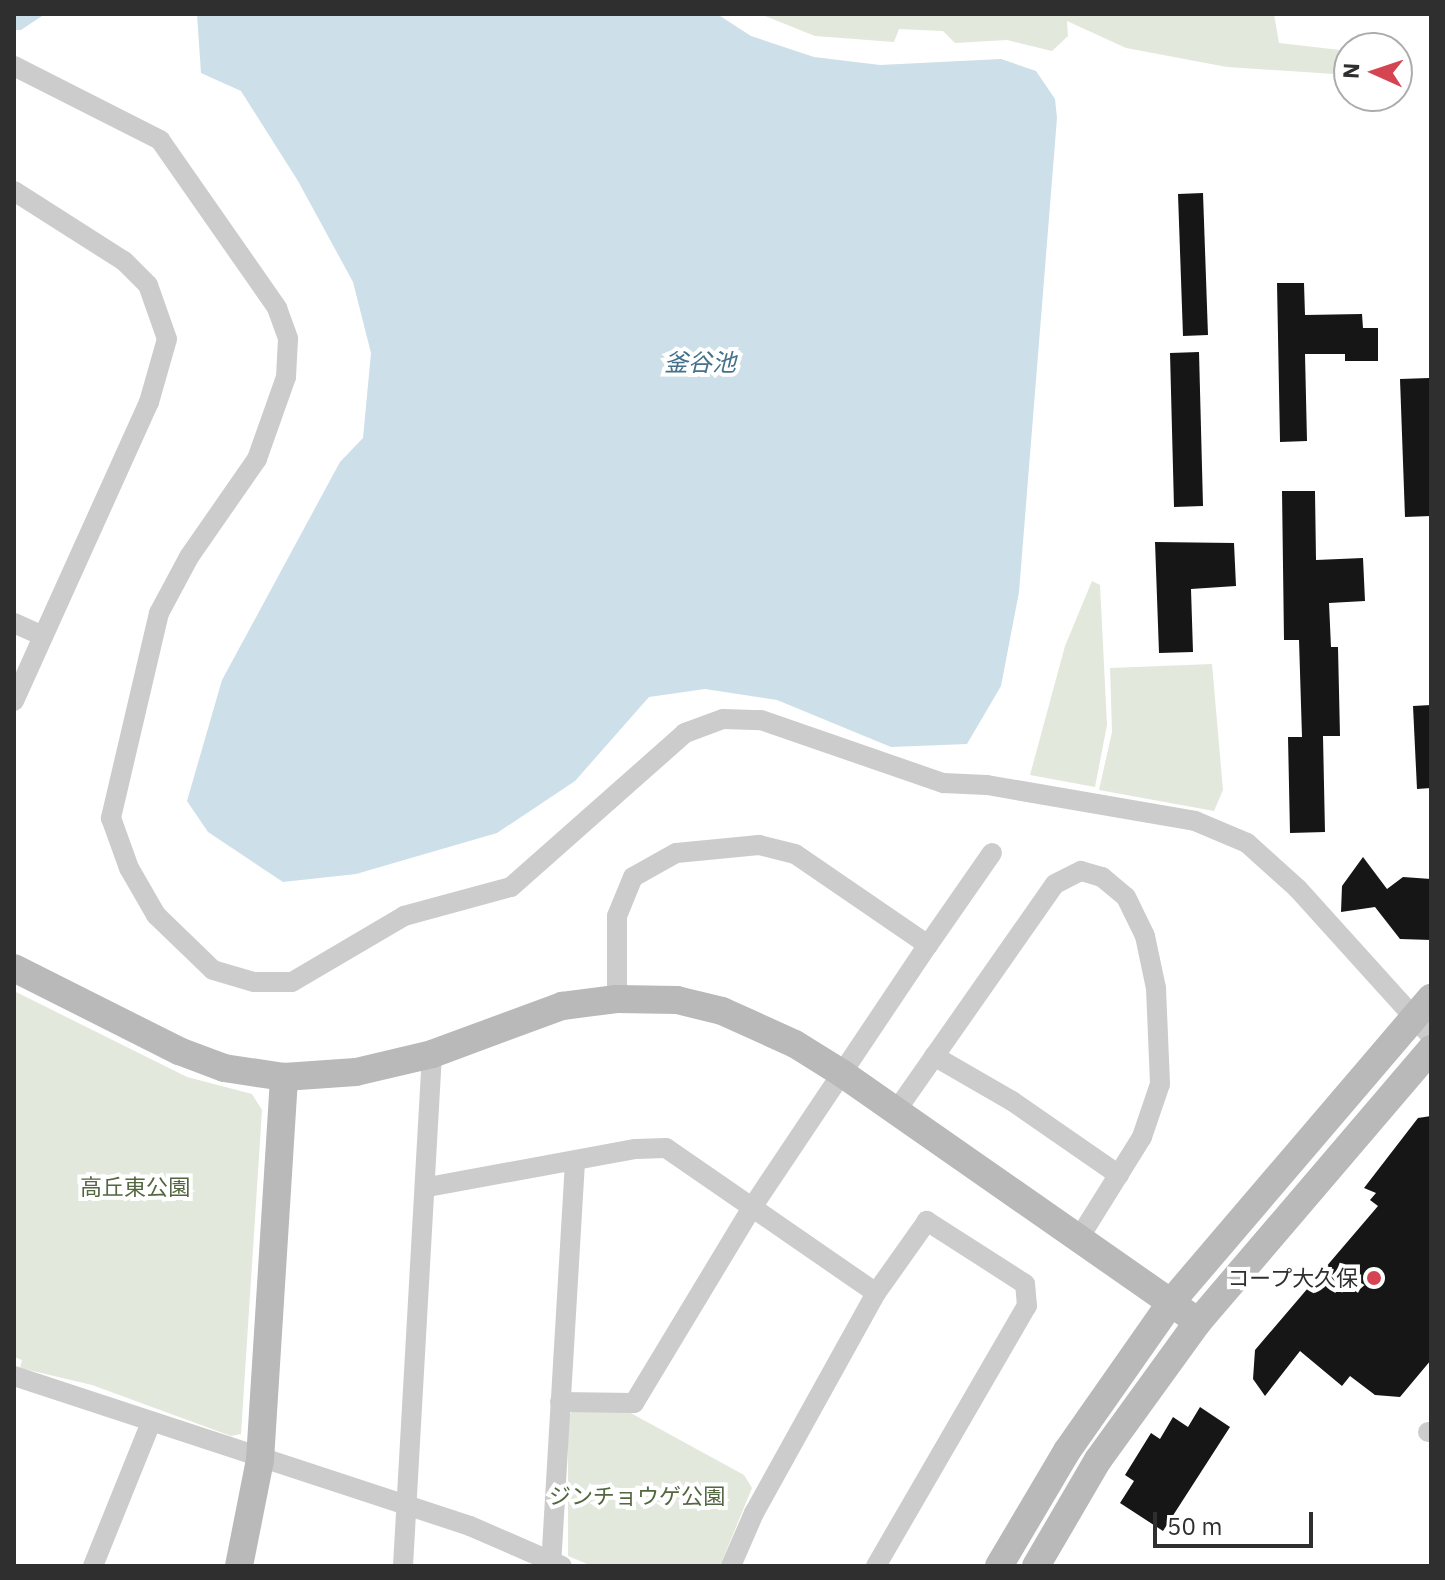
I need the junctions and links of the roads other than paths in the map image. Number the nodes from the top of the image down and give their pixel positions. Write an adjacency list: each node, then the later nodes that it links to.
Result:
1 (14, 66): 10 (street)
2 (14, 191): 4 (street)
3 (14, 623): 4 (street)
4 (43, 636): 5 (street)
5 (14, 701)
6 (992, 853): 7 (street)
7 (928, 945): 9 (street); 14 (street)
8 (14, 968): 15 (street)
9 (617, 999): 12 (street); 14 (street)
10 (1426, 1017): 23 (street)
11 (1431, 1049): 24 (street)
12 (432, 1054): 15 (street); 19 (street)
13 (934, 1056): 16 (street); 18 (street); 18 (street)
14 (843, 1074): 16 (street); 20 (street)
15 (284, 1077): 28 (street)
16 (896, 1111): 21 (street)
17 (575, 1162): 19 (street); 20 (street); 26 (street)
18 (1119, 1175): 21 (street)
19 (428, 1187): 29 (street)
20 (753, 1206): 22 (street); 26 (street)
21 (1081, 1235): 23 (street)
22 (876, 1293): 34 (street); 35 (street)
23 (1172, 1301): 24 (street); 36 (street)
24 (1198, 1322): 37 (street)
25 (15, 1378): 27 (street)
26 (560, 1402): 30 (street)
27 (150, 1425): 28 (street); 31 (street)
28 (260, 1460): 29 (street); 32 (street)
29 (409, 1505): 30 (street); 33 (street)
30 (554, 1564)
31 (93, 1566)
32 (239, 1566)
33 (403, 1566)
34 (731, 1566)
35 (876, 1566)
36 (999, 1566)
37 (1036, 1566)

